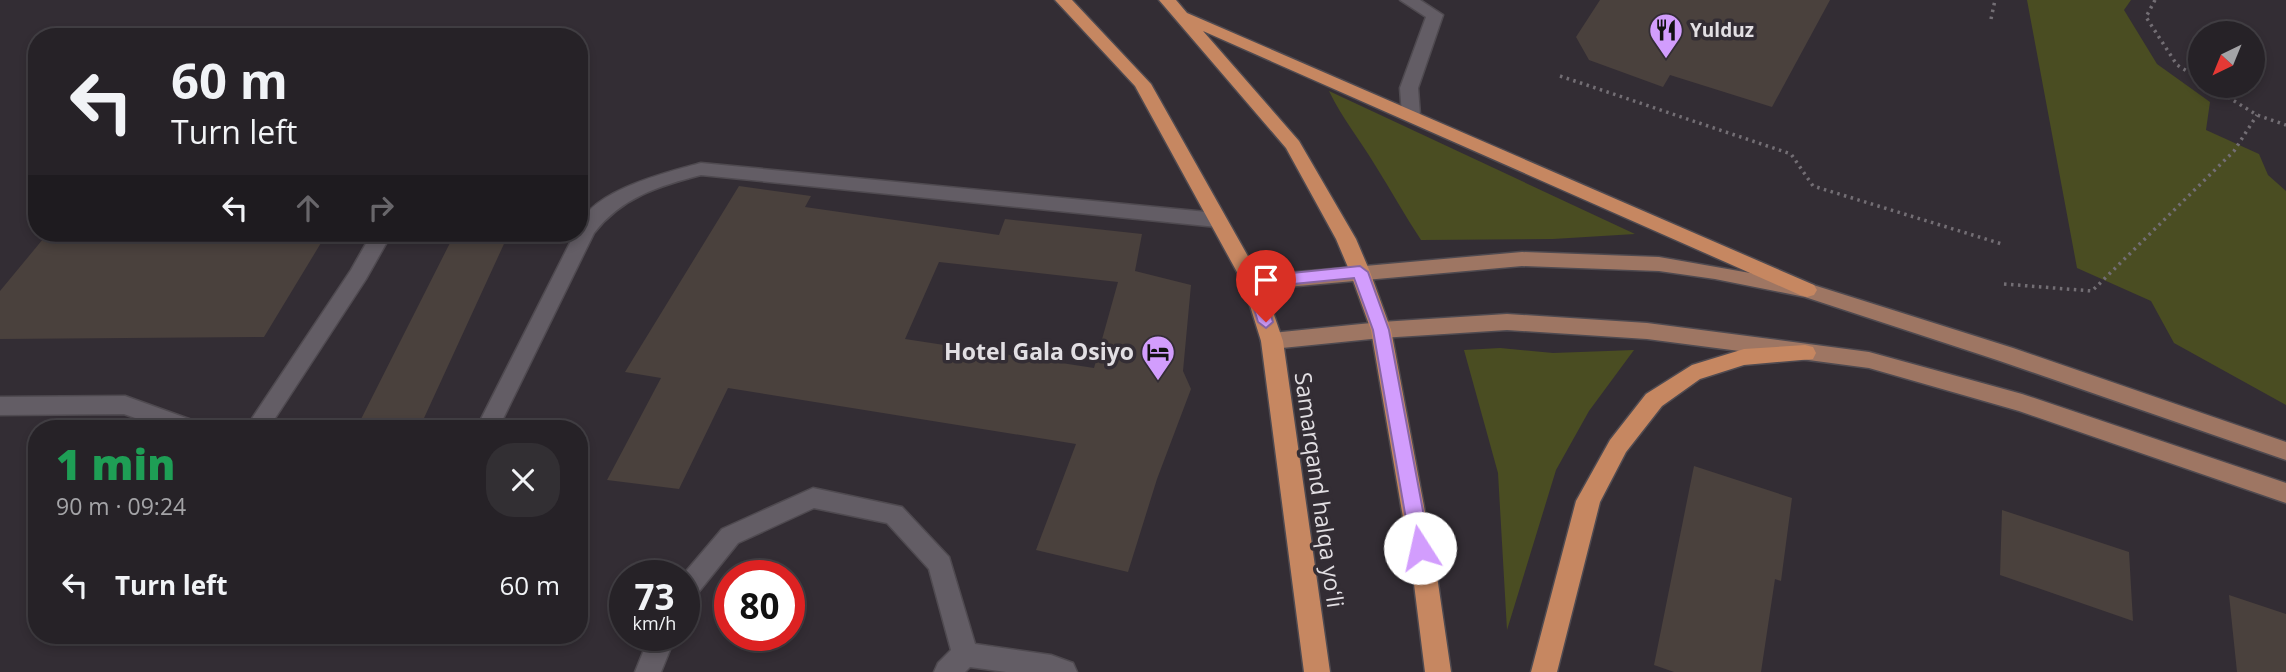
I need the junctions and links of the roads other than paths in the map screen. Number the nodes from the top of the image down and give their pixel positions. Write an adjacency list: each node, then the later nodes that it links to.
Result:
1 (1063, 0): 6 (highway, Samarqand halqa yoʻli)
2 (1167, 0): 4 (highway)
3 (1408, 0): 5 (lane)
4 (1181, 15): 5 (highway); 10 (highway)
5 (1410, 115): 12 (highway)
6 (1217, 220): 7 (lane); 11 (highway, Samarqand halqa yoʻli)
7 (588, 227)
8 (377, 242): 18 (lane)
9 (580, 242): 19 (lane)
10 (1360, 272): 11 (main road); 12 (main road); 13 (highway)
11 (1253, 283): 14 (highway, Samarqand halqa yoʻli)
12 (1807, 290): 20 (main road)
13 (1381, 330): 14 (main road); 15 (main road); 29 (highway)
14 (1272, 341): 28 (highway, Samarqand halqa yoʻli)
15 (1805, 353): 21 (main road); 30 (highway)
16 (0, 406): 17 (lane)
17 (167, 420)
18 (262, 420)
19 (491, 420)
20 (2286, 451)
21 (2286, 493)
22 (700, 572): 24 (lane)
23 (657, 651): 25 (lane)
24 (965, 654): 26 (lane); 27 (lane)
25 (648, 672)
26 (947, 672)
27 (1064, 672)
28 (1317, 672)
29 (1438, 672)
30 (1544, 672)

